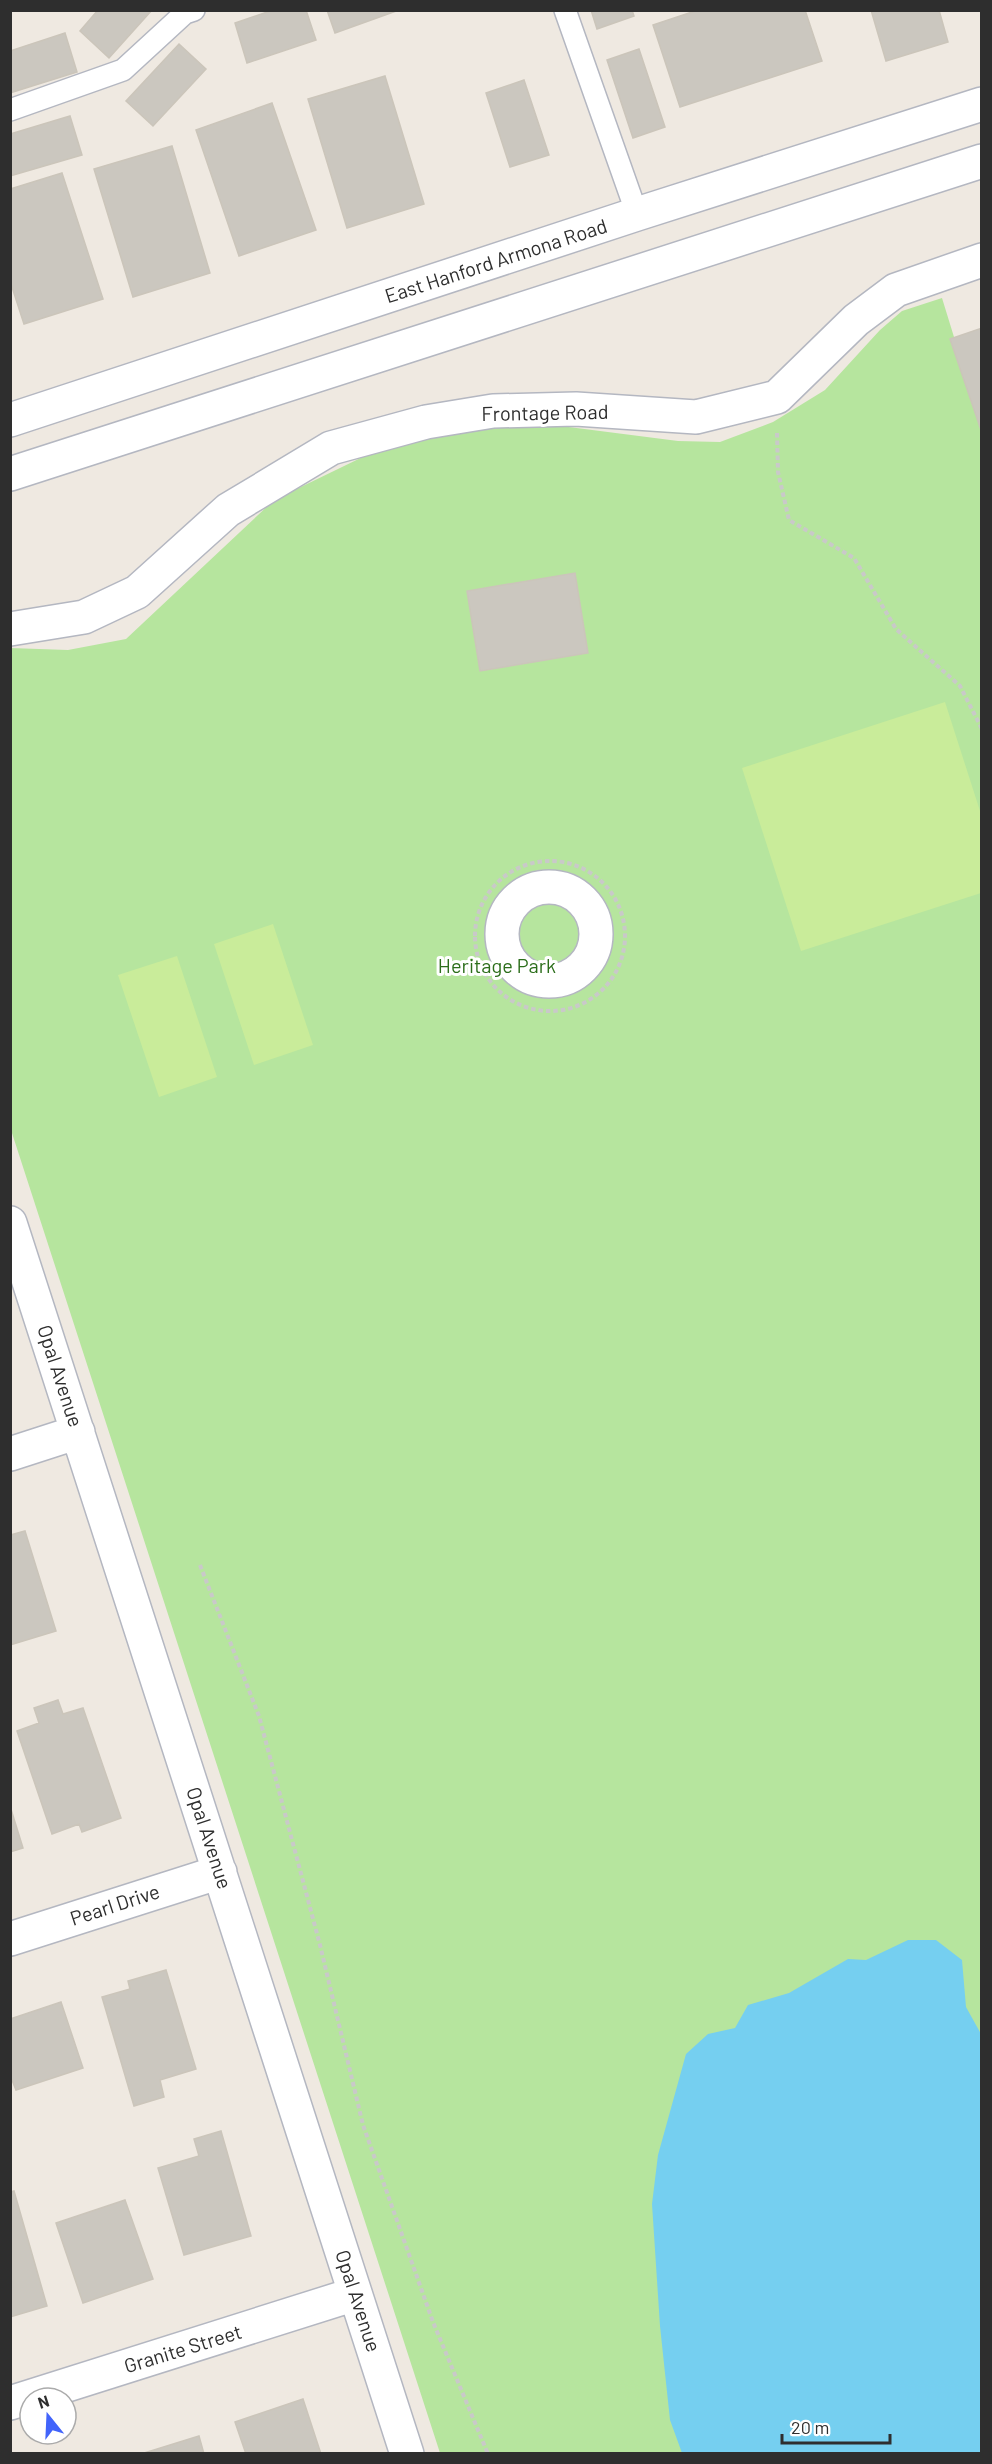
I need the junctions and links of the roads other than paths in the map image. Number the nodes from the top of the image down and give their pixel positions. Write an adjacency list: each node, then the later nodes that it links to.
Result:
1 (194, 10): 4 (lane)
2 (565, 10): 6 (lane)
3 (981, 104): 6 (street, East Hanford Armona Road)
4 (10, 110)
5 (981, 161): 9 (street)
6 (637, 214): 8 (street, East Hanford Armona Road)
7 (981, 261): 10 (street, Frontage Road)
8 (10, 420)
9 (10, 474)
10 (10, 629)
11 (10, 1223): 12 (street, Opal Avenue)
12 (78, 1432): 13 (street); 14 (street, Opal Avenue)
13 (10, 1454)
14 (219, 1872): 15 (street, Pearl Drive); 16 (street, Opal Avenue)
15 (10, 1939)
16 (355, 2294): 17 (street, Granite Street); 18 (street, Opal Avenue)
17 (10, 2403)
18 (407, 2454)

